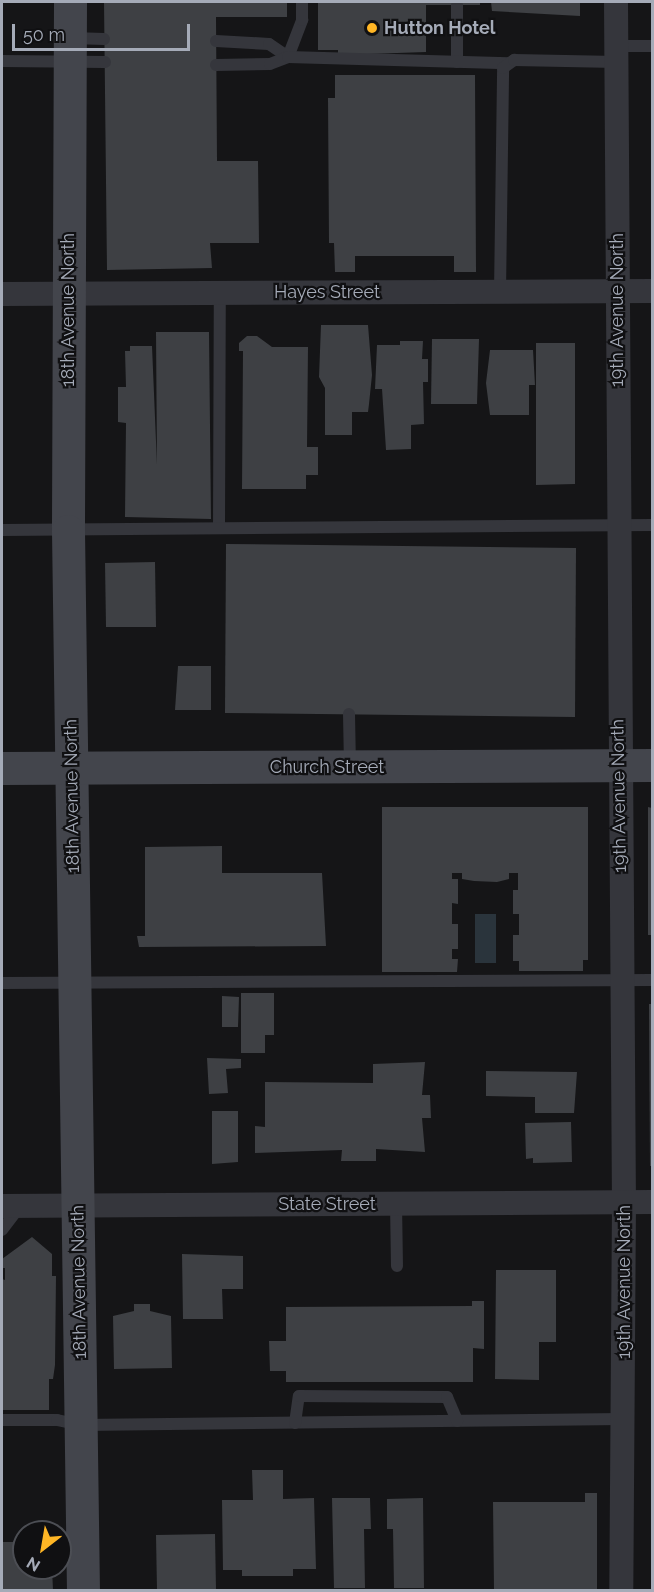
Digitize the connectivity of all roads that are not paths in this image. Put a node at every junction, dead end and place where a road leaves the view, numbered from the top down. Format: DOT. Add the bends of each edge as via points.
graph roads {
  1 [pos="70,2"];
  2 [pos="302,2"];
  3 [pos="616,2"];
  4 [pos="457,5"];
  5 [pos="104,39"];
  6 [pos="216,41"];
  7 [pos="652,46"];
  8 [pos="70,49"];
  9 [pos="617,54"];
  10 [pos="288,57"];
  11 [pos="2,61"];
  12 [pos="105,62"];
  13 [pos="458,62"];
  14 [pos="508,63"];
  15 [pos="216,65"];
  16 [pos="616,291"];
  17 [pos="652,291"];
  18 [pos="501,292"];
  19 [pos="220,293"];
  20 [pos="2,294"];
  21 [pos="68,294"];
  22 [pos="618,525"];
  23 [pos="652,525"];
  24 [pos="219,527"];
  25 [pos="2,530"];
  26 [pos="68,531"];
  27 [pos="348,714"];
  28 [pos="618,765"];
  29 [pos="652,765"];
  30 [pos="350,766"];
  31 [pos="2,768"];
  32 [pos="72,768"];
  33 [pos="652,980"];
  34 [pos="622,981"];
  35 [pos="2,983"];
  36 [pos="75,983"];
  37 [pos="624,1202"];
  38 [pos="652,1202"];
  39 [pos="396,1203"];
  40 [pos="11,1206"];
  41 [pos="78,1206"];
  42 [pos="2,1230"];
  43 [pos="397,1266"];
  44 [pos="623,1419"];
  45 [pos="2,1420"];
  46 [pos="457,1421"];
  47 [pos="295,1423"];
  48 [pos="81,1425"];
  49 [pos="83,1590"];
  50 [pos="621,1590"];
  1 -- 8 [label="main road, 18th Avenue North"];
  2 -- 10 [label="lane" via="302,20"];
  3 -- 9 [label="street, 19th Avenue North"];
  4 -- 13 [label="lane"];
  5 -- 8 [label="lane"];
  6 -- 10 [label="lane" via="269,44"];
  7 -- 9 [label="lane"];
  8 -- 11 [label="lane"];
  8 -- 12 [label="lane"];
  8 -- 21 [label="main road, 18th Avenue North"];
  9 -- 14 [label="lane"];
  9 -- 16 [label="street, 19th Avenue North"];
  10 -- 13 [label="lane"];
  10 -- 15 [label="lane" via="270,64"];
  13 -- 14 [label="lane"];
  14 -- 18 [label="lane" via="503,68"];
  16 -- 17 [label="street, Hayes Street"];
  16 -- 18 [label="street, Hayes Street"];
  16 -- 22 [label="street, 19th Avenue North"];
  18 -- 19 [label="street, Hayes Street"];
  19 -- 21 [label="street, Hayes Street"];
  19 -- 24 [label="lane"];
  20 -- 21 [label="street, Hayes Street"];
  21 -- 26 [label="main road, 18th Avenue North"];
  22 -- 23 [label="lane"];
  22 -- 24 [label="lane"];
  22 -- 28 [label="street, 19th Avenue North"];
  24 -- 26 [label="lane"];
  25 -- 26 [label="lane"];
  26 -- 32 [label="main road, 18th Avenue North"];
  27 -- 30 [label="lane"];
  28 -- 29 [label="main road, Church Street"];
  28 -- 30 [label="main road, Church Street"];
  28 -- 34 [label="street, 19th Avenue North"];
  30 -- 32 [label="main road, Church Street"];
  31 -- 32 [label="main road, Church Street"];
  32 -- 36 [label="main road, 18th Avenue North"];
  33 -- 34 [label="lane"];
  34 -- 36 [label="lane"];
  34 -- 37 [label="street, 19th Avenue North"];
  35 -- 36 [label="lane"];
  36 -- 41 [label="main road, 18th Avenue North"];
  37 -- 38 [label="street, State Street"];
  37 -- 39 [label="street, State Street"];
  37 -- 44 [label="street, 19th Avenue North"];
  39 -- 41 [label="street, State Street"];
  39 -- 43 [label="lane"];
  40 -- 41 [label="street, State Street"];
  40 -- 42 [label="lane"];
  41 -- 48 [label="main road, 18th Avenue North"];
  44 -- 46 [label="lane"];
  44 -- 50 [label="street, 19th Avenue North"];
  45 -- 48 [label="lane" via="57,1419"];
  46 -- 47 [label="lane"];
  46 -- 47 [label="lane" via="447,1396 299,1396"];
  47 -- 48 [label="lane"];
  48 -- 49 [label="main road, 18th Avenue North"];
}
